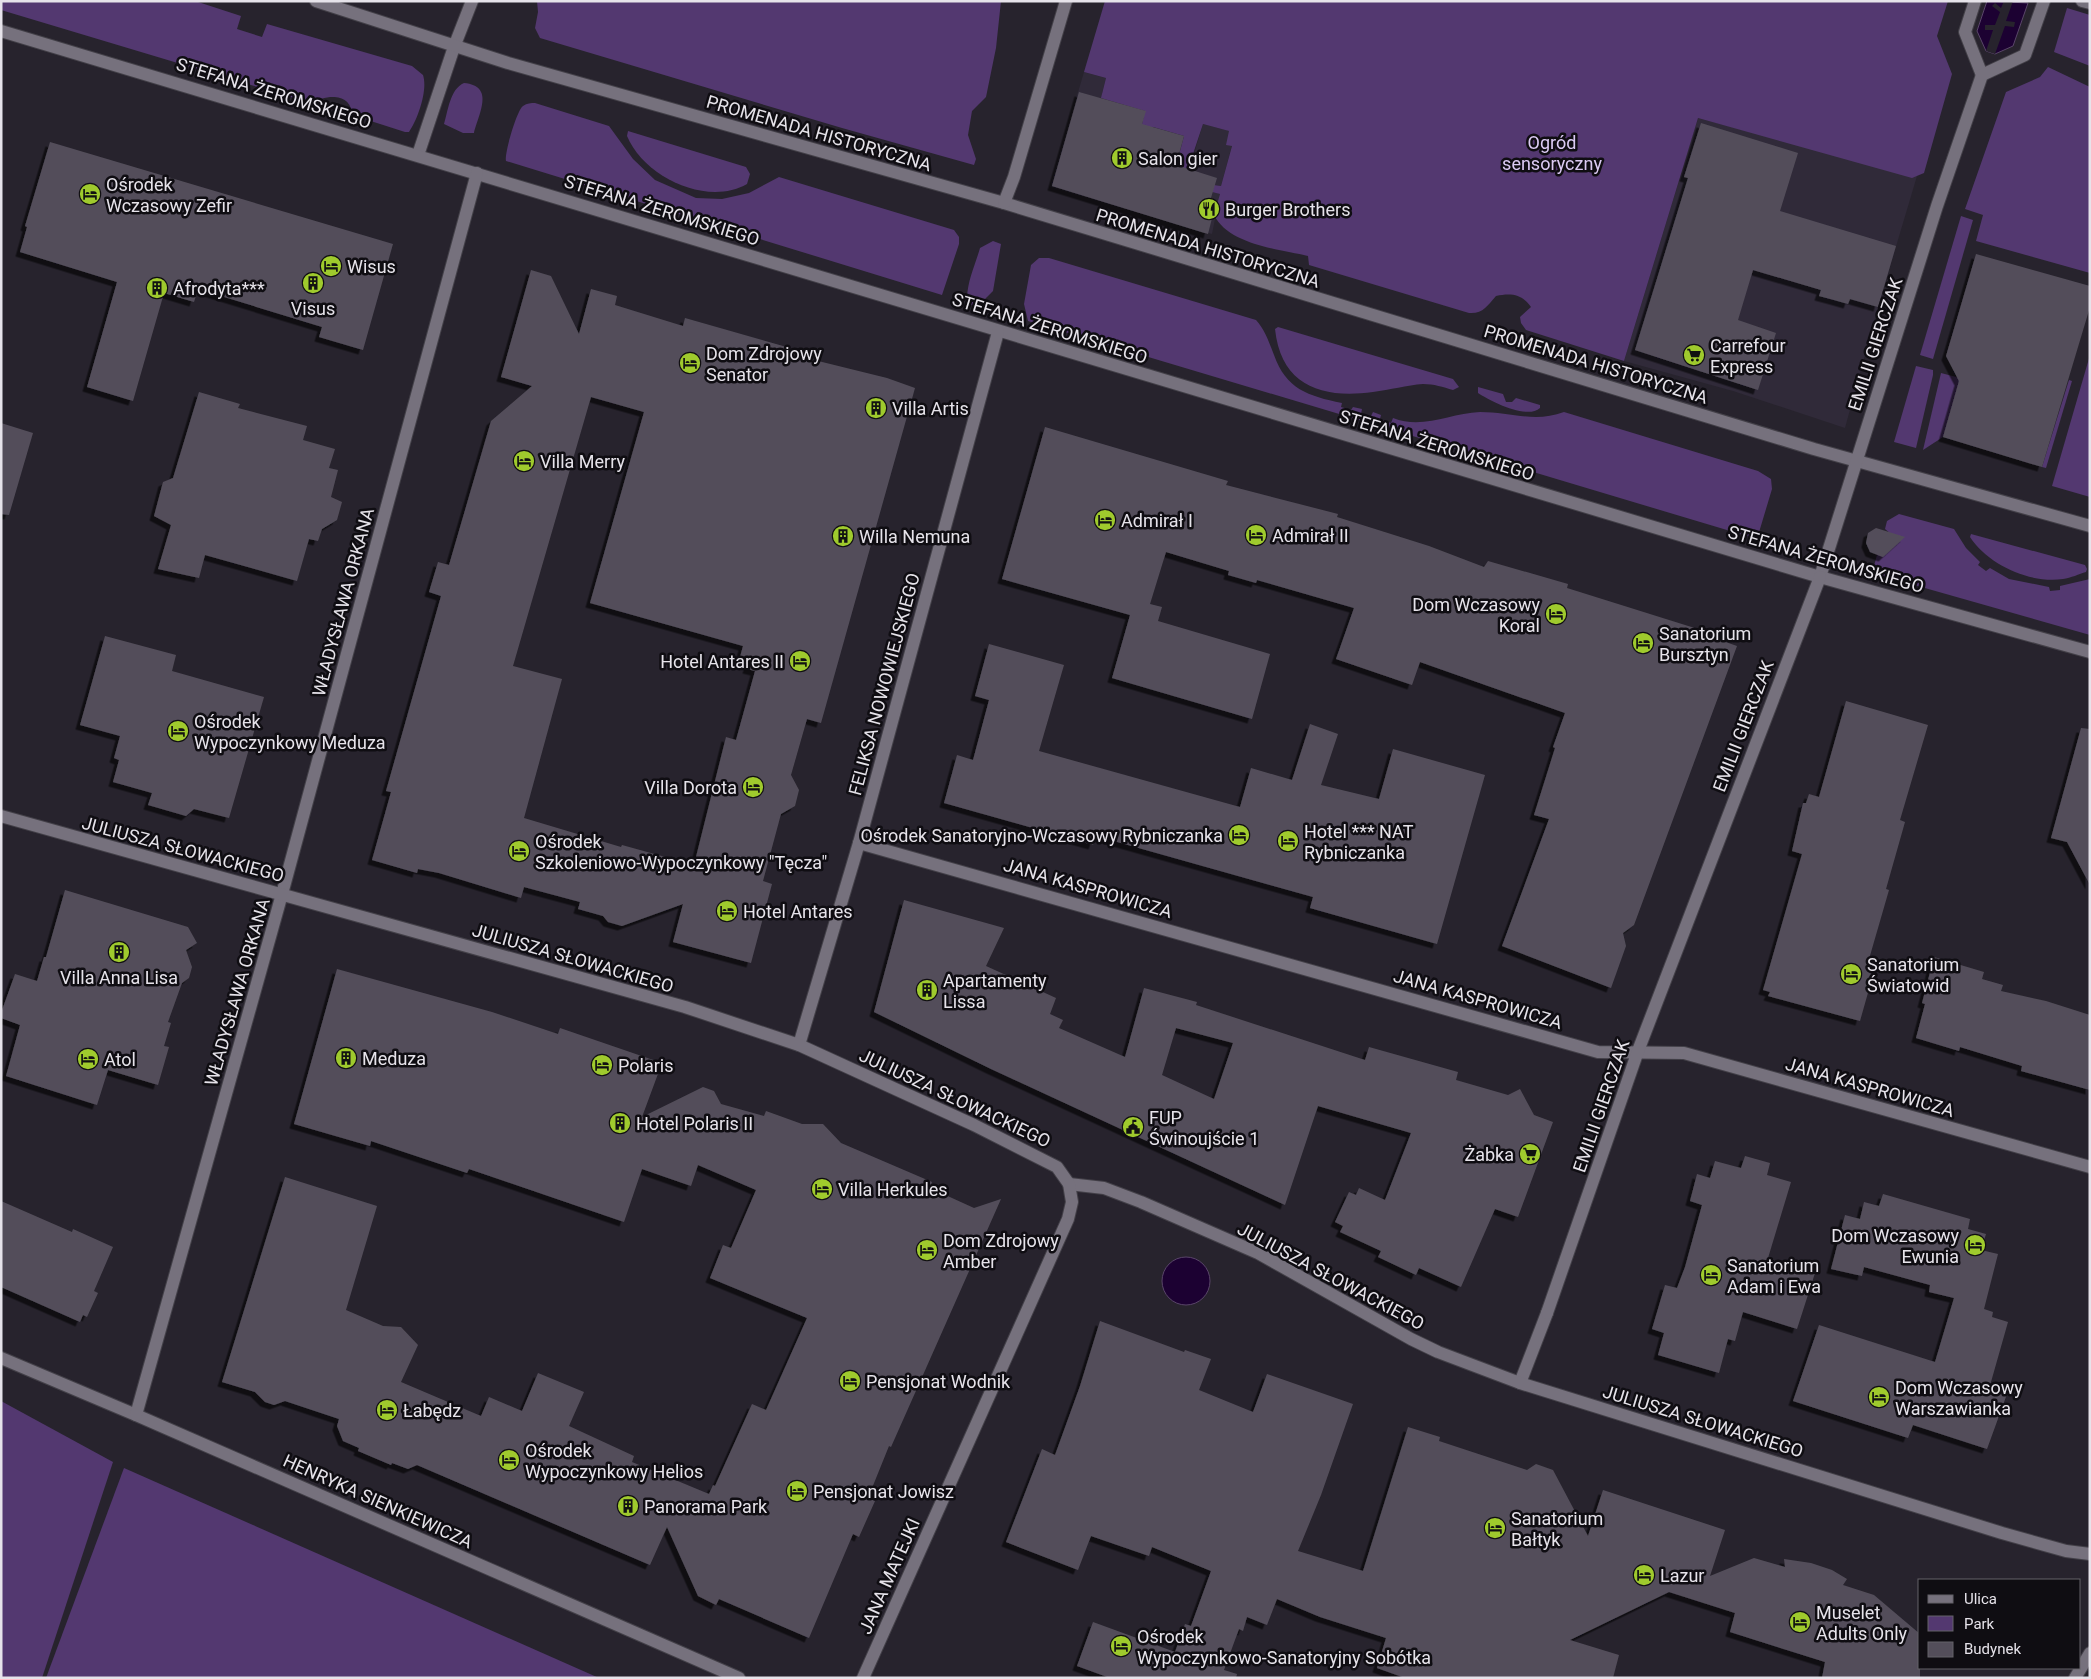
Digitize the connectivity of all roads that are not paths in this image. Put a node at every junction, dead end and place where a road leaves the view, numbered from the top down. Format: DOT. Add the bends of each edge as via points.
graph roads {
  1 [pos="316,1"];
  2 [pos="472,1"];
  3 [pos="1066,1"];
  4 [pos="1975,1"];
  5 [pos="2044,1"];
  6 [pos="2082,1"];
  7 [pos="2090,3"];
  8 [pos="1,30"];
  9 [pos="454,46"];
  10 [pos="1982,75"];
  11 [pos="418,155"];
  12 [pos="477,173"];
  13 [pos="1004,204"];
  14 [pos="998,332"];
  15 [pos="1856,460"];
  16 [pos="2090,526"];
  17 [pos="1820,578"];
  18 [pos="2090,652"];
  19 [pos="1,816"];
  20 [pos="859,843"];
  21 [pos="282,894"];
  22 [pos="799,1045"];
  23 [pos="1638,1051"];
  24 [pos="2090,1167"];
  25 [pos="1069,1184"];
  26 [pos="1,1358"];
  27 [pos="1520,1383"];
  28 [pos="136,1415"];
  29 [pos="2090,1554"];
  30 [pos="2090,1653"];
  31 [pos="2081,1668"];
  32 [pos="739,1678"];
  33 [pos="863,1678"];
  1 -- 9 [label="street, PROMENADA HISTORYCZNA"];
  2 -- 9 [label="street"];
  3 -- 13 [label="street"];
  4 -- 10 [label="street" via="1964,32"];
  5 -- 10 [label="street" via="2025,55"];
  6 -- 7 [label="street"];
  8 -- 11 [label="street, STEFANA ŻEROMSKIEGO"];
  9 -- 11 [label="street"];
  9 -- 13 [label="street, PROMENADA HISTORYCZNA"];
  10 -- 15 [label="street, EMILII GIERCZAK"];
  11 -- 12 [label="street, STEFANA ŻEROMSKIEGO"];
  12 -- 14 [label="street, STEFANA ŻEROMSKIEGO"];
  12 -- 21 [label="street, WŁADYSŁAWA ORKANA"];
  13 -- 15 [label="street, PROMENADA HISTORYCZNA"];
  14 -- 17 [label="street, STEFANA ŻEROMSKIEGO"];
  14 -- 20 [label="street, FELIKSA NOWOWIEJSKIEGO"];
  15 -- 16 [label="street, PROMENADA HISTORYCZNA"];
  15 -- 17 [label="street, EMILII GIERCZAK"];
  17 -- 18 [label="street, STEFANA ŻEROMSKIEGO"];
  17 -- 23 [label="street, EMILII GIERCZAK"];
  19 -- 21 [label="street, JULIUSZA SŁOWACKIEGO"];
  20 -- 22 [label="street, FELIKSA NOWOWIEJSKIEGO"];
  20 -- 23 [label="street, JANA KASPROWICZA" via="1598,1052"];
  21 -- 22 [label="street, JULIUSZA SŁOWACKIEGO" via="685,1007"];
  21 -- 28 [label="street, WŁADYSŁAWA ORKANA"];
  22 -- 25 [label="street, JULIUSZA SŁOWACKIEGO" via="1034,1153 1057,1167"];
  23 -- 24 [label="street, JANA KASPROWICZA" via="1684,1053"];
  23 -- 27 [label="street, EMILII GIERCZAK"];
  25 -- 27 [label="street, JULIUSZA SŁOWACKIEGO" via="1104,1188 1258,1253 1411,1339"];
  25 -- 33 [label="street, JANA MATEJKI" via="1072,1202 1068,1219"];
  26 -- 28 [label="street, HENRYKA SIENKIEWICZA"];
  27 -- 29 [label="street, JULIUSZA SŁOWACKIEGO" via="2002,1533 2066,1551"];
  28 -- 32 [label="street, HENRYKA SIENKIEWICZA"];
  30 -- 31 [label="street"];
}
